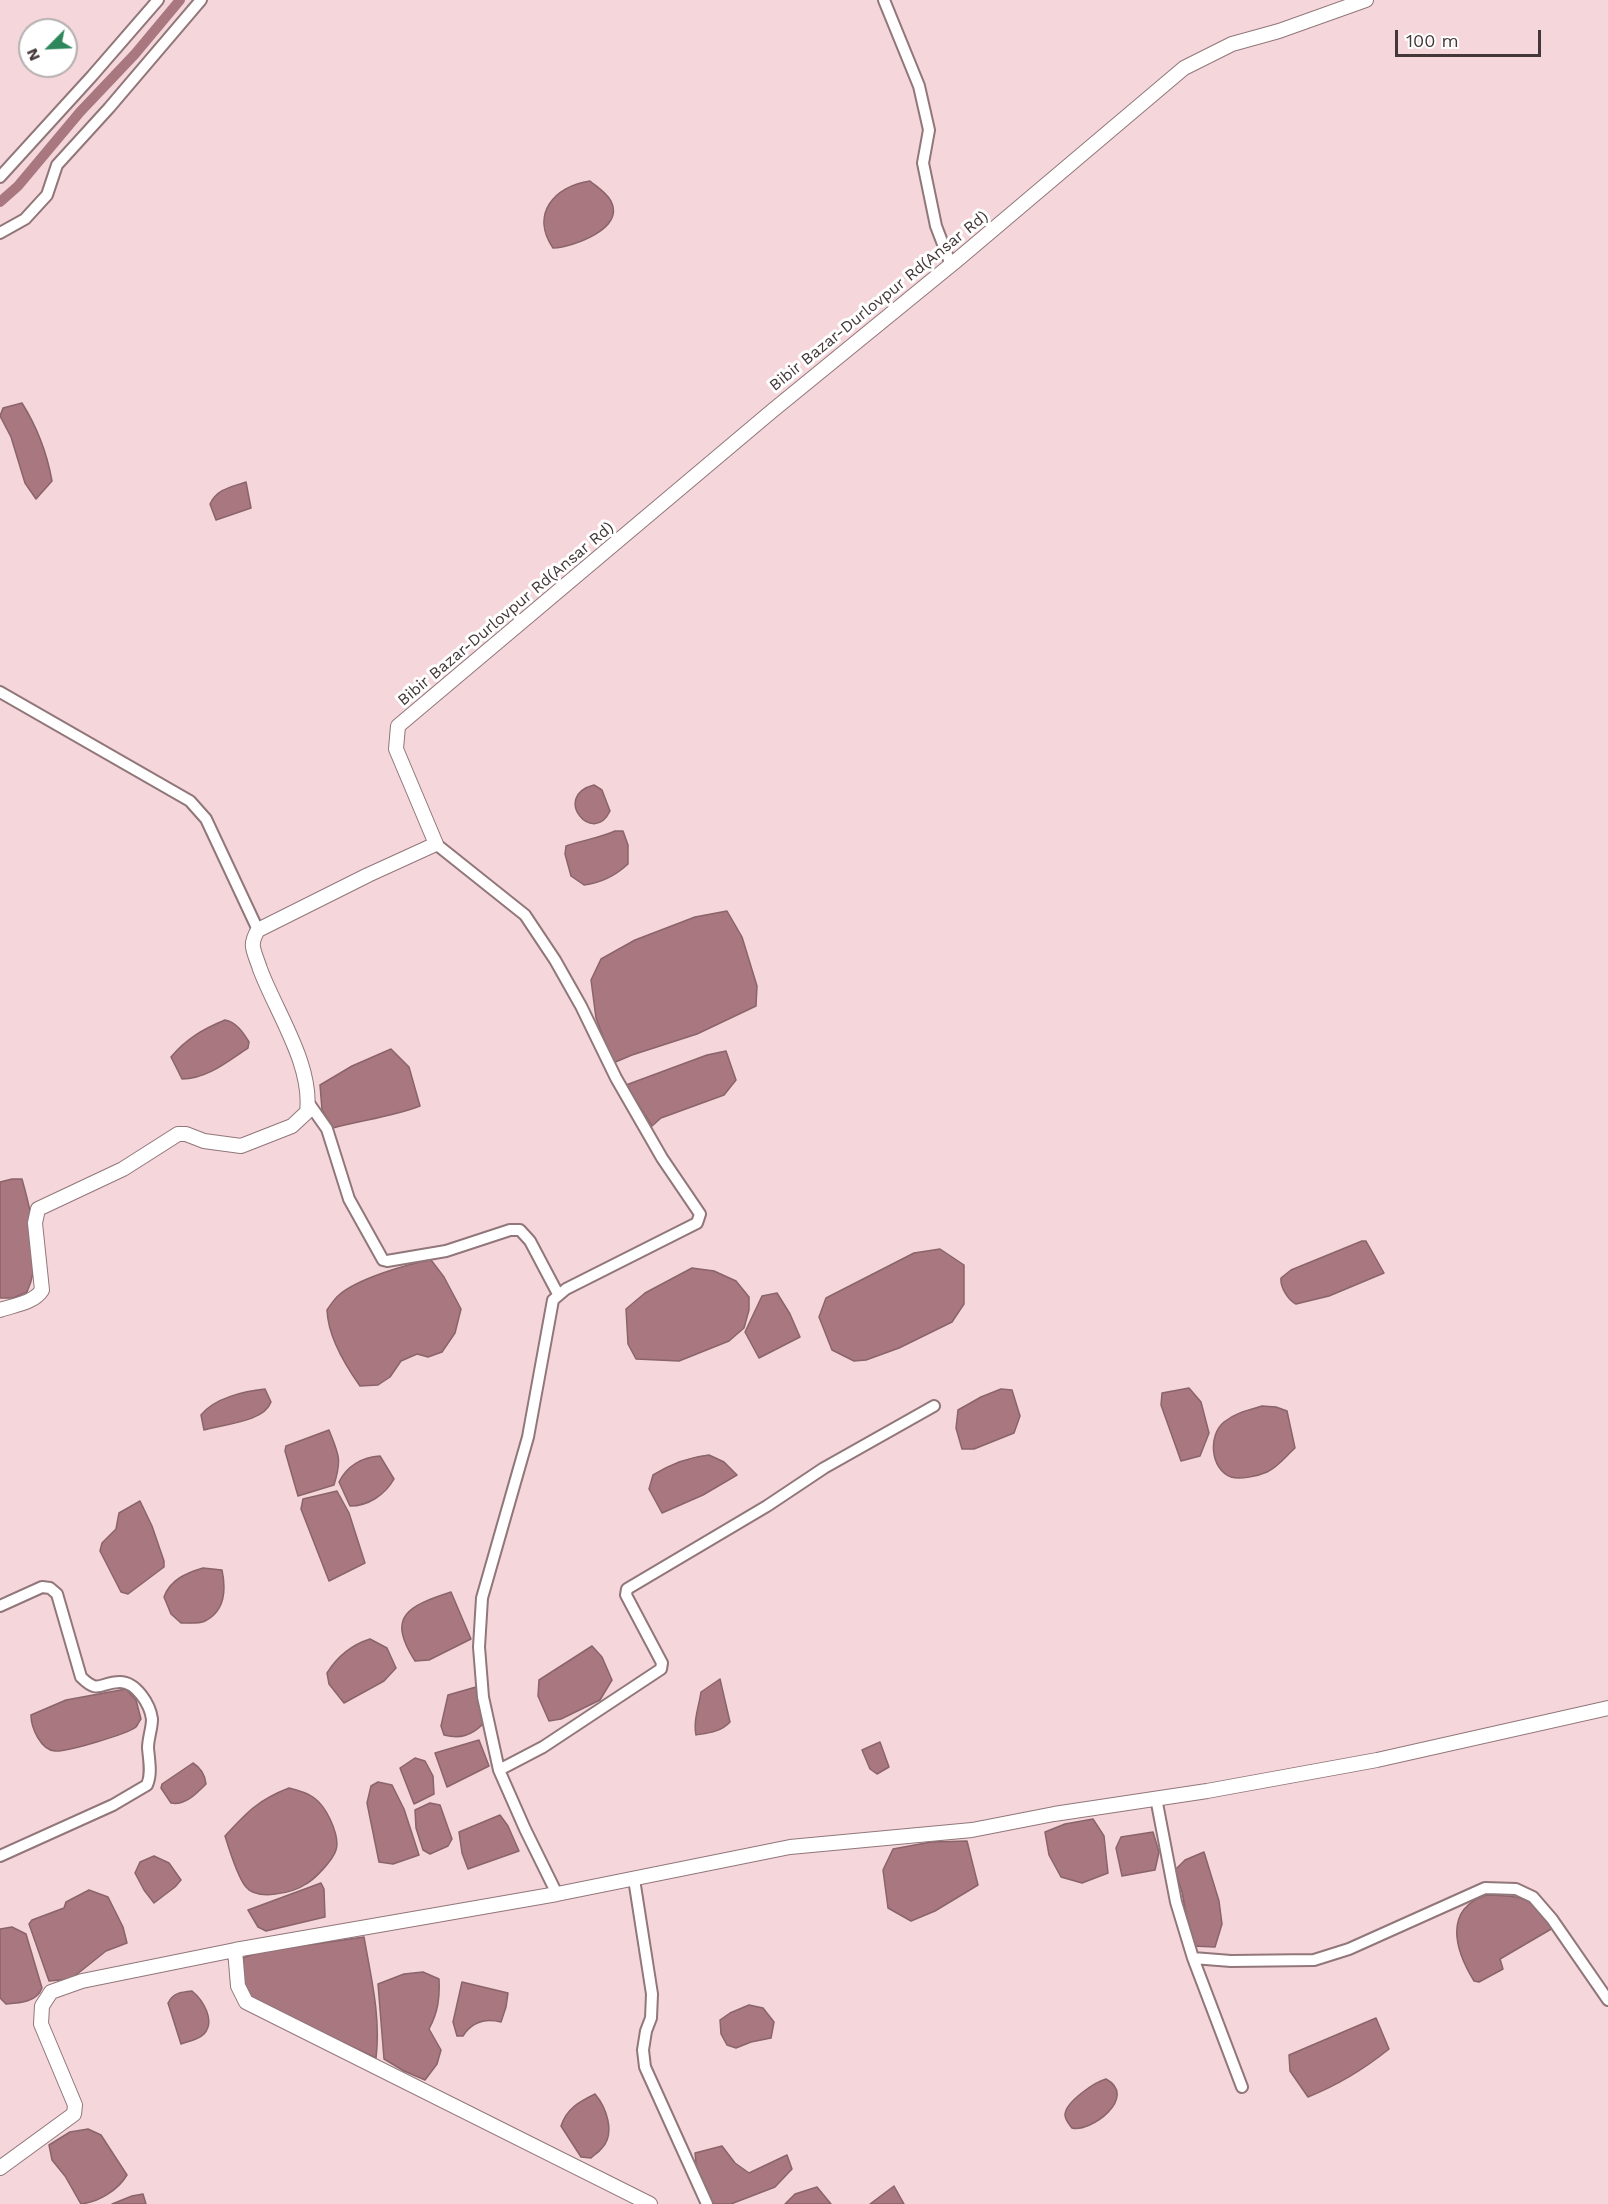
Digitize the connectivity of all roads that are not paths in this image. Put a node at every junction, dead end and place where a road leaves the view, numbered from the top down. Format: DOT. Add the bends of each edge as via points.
graph roads {
  1 [pos="158,0"];
  2 [pos="201,0"];
  3 [pos="885,0"];
  4 [pos="1366,0"];
  5 [pos="0,177"];
  6 [pos="0,233"];
  7 [pos="951,265"];
  8 [pos="1,694"];
  9 [pos="436,844"];
  10 [pos="258,930"];
  11 [pos="308,1102"];
  12 [pos="558,1294"];
  13 [pos="0,1310"];
  14 [pos="934,1406"];
  15 [pos="0,1606"];
  16 [pos="1608,1708"];
  17 [pos="500,1770"];
  18 [pos="1156,1798"];
  19 [pos="0,1856"];
  20 [pos="634,1879"];
  21 [pos="557,1894"];
  22 [pos="235,1950"];
  23 [pos="1193,1958"];
  24 [pos="1608,2000"];
  25 [pos="1242,2087"];
  26 [pos="0,2168"];
  27 [pos="650,2204"];
  28 [pos="707,2204"];
  1 -- 5 [label="street"];
  2 -- 6 [label="street" via="57,165 47,195 25,219"];
  3 -- 7 [label="street" via="919,86 929,130 923,163 936,226"];
  4 -- 7 [label="street, Bibir Bazar-Durlovpur Rd(Ansar Rd)" via="1232,44 1184,68"];
  7 -- 9 [label="street, Bibir Bazar-Durlovpur Rd(Ansar Rd)" via="398,726 396,749"];
  8 -- 10 [label="street" via="190,801 206,819"];
  9 -- 10 [label="street"];
  9 -- 12 [label="street" via="525,915 581,1006 621,1088 700,1214 697,1222"];
  10 -- 11 [label="street" via="253,947 300,1062"];
  11 -- 12 [label="street" via="327,1129 350,1199 383,1260 446,1251 520,1230"];
  11 -- 13 [label="street" via="307,1112 292,1126 241,1146 178,1134 123,1169 38,1209 35,1223 42,1290 31,1300"];
  12 -- 17 [label="street" via="551,1308 528,1437 482,1598 479,1647 483,1697"];
  14 -- 17 [label="street" via="824,1468 627,1589 626,1595 662,1663 661,1669 543,1747"];
  15 -- 19 [label="street" via="42,1587 50,1588 57,1594 81,1677 97,1688 120,1682 131,1686 141,1694 152,1719 147,1785 113,1805"];
  16 -- 18 [label="street" via="1377,1760"];
  17 -- 21 [label="street"];
  18 -- 20 [label="street" via="972,1830 790,1847"];
  18 -- 23 [label="street" via="1176,1902"];
  20 -- 21 [label="street"];
  20 -- 28 [label="street" via="652,1994 645,2067"];
  21 -- 22 [label="street"];
  22 -- 26 [label="street" via="82,1981 51,1992 42,2006 41,2024 74,2114"];
  22 -- 27 [label="street" via="238,1986 246,2002"];
  23 -- 24 [label="street" via="1314,1960 1349,1949 1485,1888 1516,1889 1533,1896"];
  23 -- 25 [label="street"];
}
